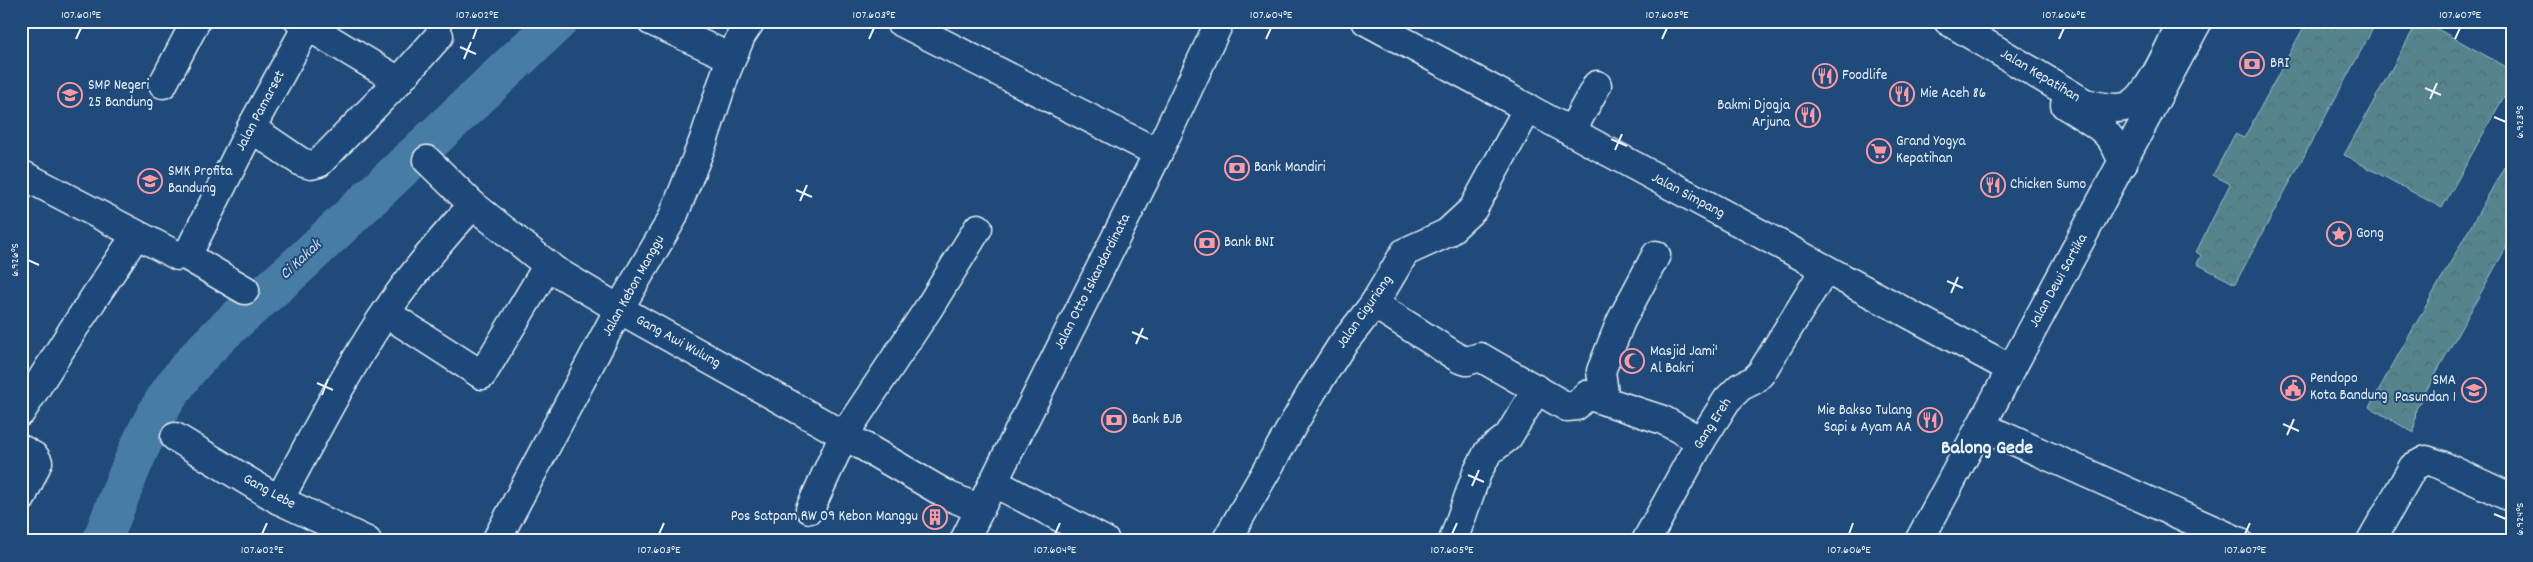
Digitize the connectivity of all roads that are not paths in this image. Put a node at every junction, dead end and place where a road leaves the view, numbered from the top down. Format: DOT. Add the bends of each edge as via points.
graph roads {
  1 [pos="196,21"];
  2 [pos="651,21"];
  3 [pos="751,21"];
  4 [pos="899,21"];
  5 [pos="1220,21"];
  6 [pos="1366,21"];
  7 [pos="1927,21"];
  8 [pos="1948,21"];
  9 [pos="2182,21"];
  10 [pos="2198,21"];
  11 [pos="306,23"];
  12 [pos="439,36"];
  13 [pos="732,58"];
  14 [pos="399,81"];
  15 [pos="163,84"];
  16 [pos="1597,85"];
  17 [pos="1528,108"];
  18 [pos="251,128"];
  19 [pos="1571,132"];
  20 [pos="1158,153"];
  21 [pos="427,160"];
  22 [pos="2123,164"];
  23 [pos="21,174"];
  24 [pos="473,205"];
  25 [pos="978,228"];
  26 [pos="136,235"];
  27 [pos="185,255"];
  28 [pos="1656,255"];
  29 [pos="548,265"];
  30 [pos="1825,269"];
  31 [pos="245,290"];
  32 [pos="1374,304"];
  33 [pos="619,309"];
  34 [pos="386,312"];
  35 [pos="2011,369"];
  36 [pos="1537,389"];
  37 [pos="1604,401"];
  38 [pos="21,412"];
  39 [pos="1981,426"];
  40 [pos="844,435"];
  41 [pos="175,437"];
  42 [pos="1701,440"];
  43 [pos="21,449"];
  44 [pos="993,482"];
  45 [pos="2512,498"];
  46 [pos="21,499"];
  47 [pos="279,500"];
  48 [pos="810,509"];
  49 [pos="980,509"];
  50 [pos="366,541"];
  51 [pos="496,541"];
  52 [pos="964,541"];
  53 [pos="1105,541"];
  54 [pos="1226,541"];
  55 [pos="1453,541"];
  56 [pos="1646,541"];
  57 [pos="1919,541"];
  58 [pos="2238,541"];
  59 [pos="2371,541"];
  1 -- 15 [label="street"];
  2 -- 13 [label="street"];
  3 -- 13 [label="street, Jalan Kebon Manggu"];
  4 -- 20 [label="street"];
  5 -- 20 [label="street, Jalan Otto Iskandardinata"];
  6 -- 17 [label="street, Jalan Simpang"];
  7 -- 22 [label="street, Jalan Kepatihan" via="2093,122 2109,134"];
  8 -- 9 [label="street, Jalan Kepatihan" via="2085,103 2110,108 2127,106 2141,96"];
  10 -- 22 [label="street, Jalan Dewi Sartika"];
  11 -- 14 [label="street"];
  11 -- 18 [label="street, Jalan Pamarset"];
  12 -- 14 [label="street"];
  13 -- 33 [label="street, Jalan Kebon Manggu" via="672,219"];
  14 -- 18 [label="street" via="319,163 312,166"];
  16 -- 19 [label="street"];
  17 -- 19 [label="street, Jalan Simpang"];
  17 -- 32 [label="street, Jalan Ciguriang" via="1473,209 1447,233 1405,252"];
  18 -- 27 [label="street, Jalan Pamarset"];
  19 -- 30 [label="street, Jalan Simpang"];
  20 -- 44 [label="street, Jalan Otto Iskandardinata"];
  21 -- 24 [label="street, Gang Awi Wulung"];
  22 -- 35 [label="street, Jalan Dewi Sartika"];
  23 -- 26 [label="street"];
  24 -- 29 [label="street, Gang Awi Wulung"];
  24 -- 34 [label="street"];
  25 -- 40 [label="street"];
  26 -- 27 [label="street" via="178,256"];
  26 -- 38 [label="street"];
  27 -- 31 [label="street"];
  28 -- 37 [label="street" via="1621,321 1601,371"];
  29 -- 33 [label="street, Gang Awi Wulung"];
  29 -- 34 [label="street" via="482,376"];
  30 -- 35 [label="street, Jalan Simpang"];
  30 -- 42 [label="street, Gang Ereh" via="1762,373 1727,400"];
  32 -- 36 [label="street" via="1460,359 1467,361 1480,357"];
  32 -- 54 [label="street, Jalan Ciguriang" via="1313,390"];
  33 -- 40 [label="street, Gang Awi Wulung"];
  33 -- 51 [label="street, Jalan Kebon Manggu"];
  34 -- 47 [label="street"];
  35 -- 39 [label="street, Jalan Dewi Sartika"];
  36 -- 37 [label="street" via="1567,407 1576,406 1587,395"];
  36 -- 55 [label="street" via="1508,437 1488,452 1477,473"];
  37 -- 42 [label="street" via="1664,420"];
  39 -- 57 [label="street, Jalan Dewi Sartika"];
  39 -- 58 [label="street"];
  40 -- 48 [label="street"];
  40 -- 49 [label="street, Gang Awi Wulung" via="948,496"];
  41 -- 47 [label="street, Gang Lebe"];
  42 -- 56 [label="street, Gang Ereh"];
  43 -- 46 [label="street" via="38,462"];
  44 -- 49 [label="street, Jalan Otto Iskandardinata"];
  44 -- 53 [label="street"];
  45 -- 59 [label="street" via="2426,460 2409,473"];
  47 -- 50 [label="street, Gang Lebe"];
  49 -- 52 [label="street, Jalan Otto Iskandardinata"];
}
